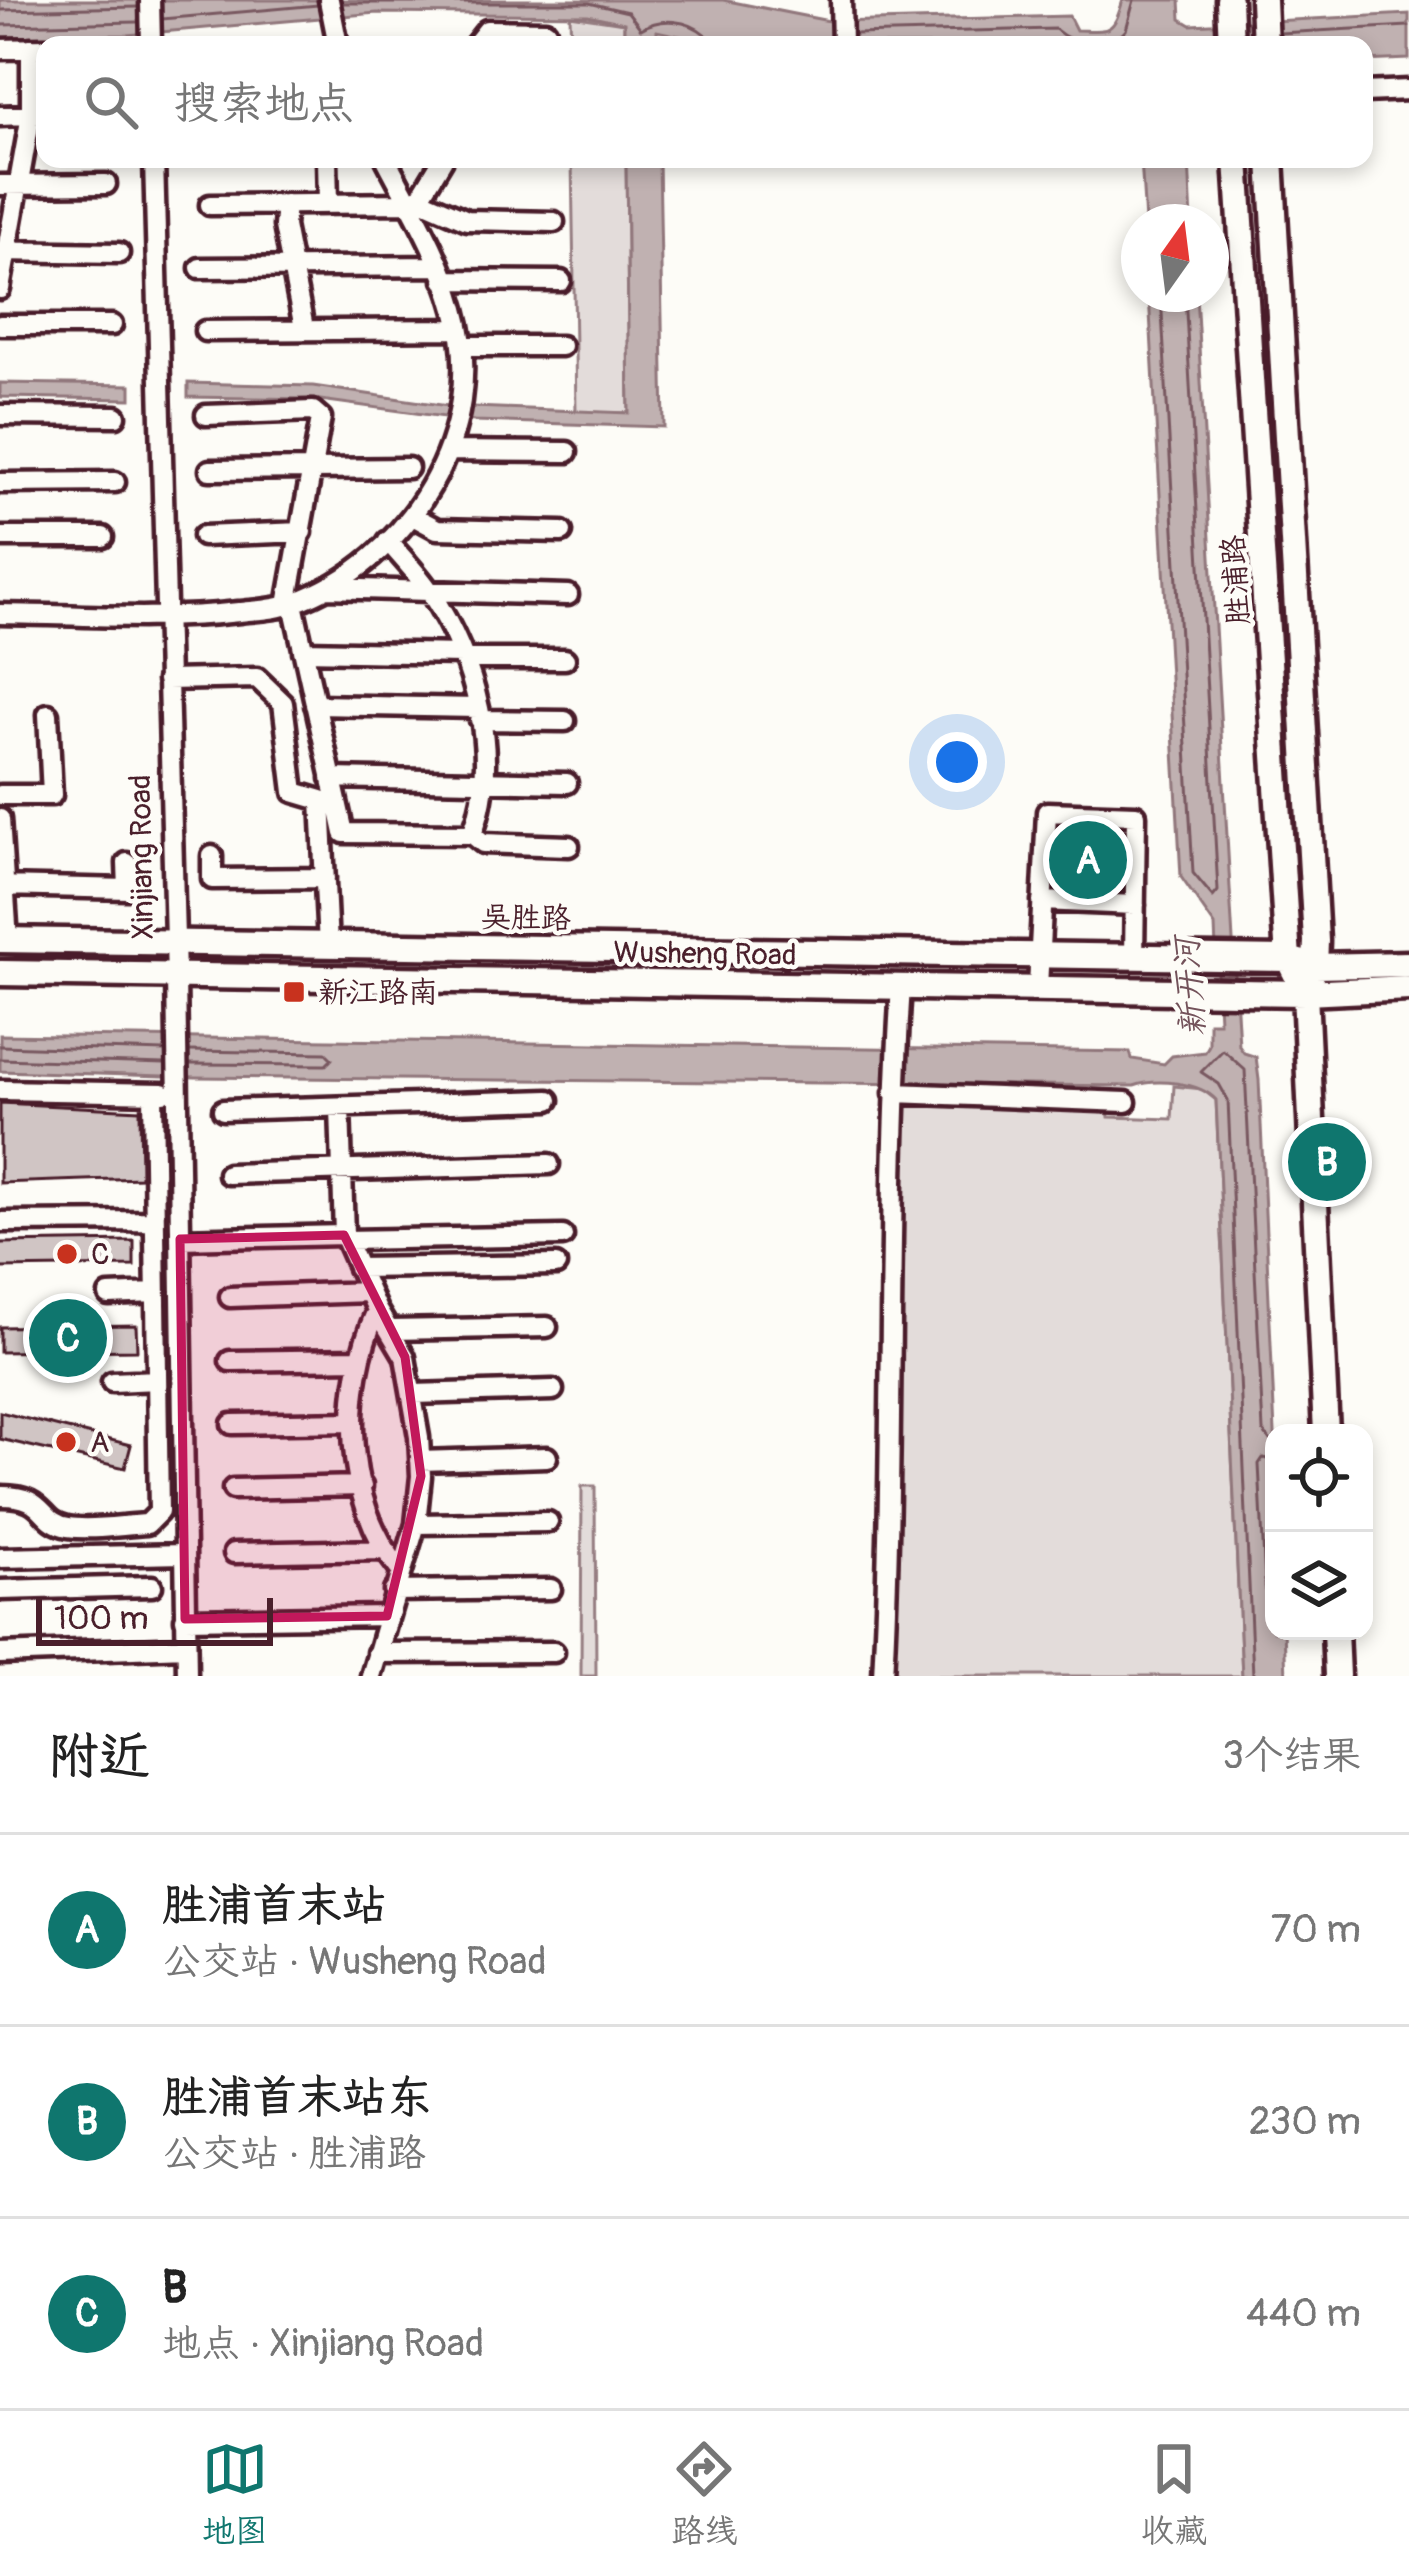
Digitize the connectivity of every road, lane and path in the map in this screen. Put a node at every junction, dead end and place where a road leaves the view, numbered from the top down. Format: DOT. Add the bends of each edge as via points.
graph roads {
  1 [pos="150,0"];
  2 [pos="329,0"];
  3 [pos="546,31"];
  4 [pos="151,36"];
  5 [pos="336,36"];
  6 [pos="483,36"];
  7 [pos="36,48"];
  8 [pos="0,49"];
  9 [pos="1409,90"];
  10 [pos="1373,92"];
  11 [pos="36,115"];
  12 [pos="0,116"];
  13 [pos="36,120"];
  14 [pos="154,168"];
  15 [pos="327,168"];
  16 [pos="392,168"];
  17 [pos="437,168"];
  18 [pos="1238,168"];
  19 [pos="1271,168"];
  20 [pos="106,184"];
  21 [pos="9,185"];
  22 [pos="414,201"];
  23 [pos="328,203"];
  24 [pos="286,204"];
  25 [pos="210,206"];
  26 [pos="554,222"];
  27 [pos="2,251"];
  28 [pos="119,253"];
  29 [pos="292,267"];
  30 [pos="200,268"];
  31 [pos="442,273"];
  32 [pos="561,281"];
  33 [pos="0,290"];
  34 [pos="0,325"];
  35 [pos="112,325"];
  36 [pos="304,328"];
  37 [pos="205,331"];
  38 [pos="461,337"];
  39 [pos="561,346"];
  40 [pos="0,415"];
  41 [pos="206,415"];
  42 [pos="116,416"];
  43 [pos="449,451"];
  44 [pos="567,452"];
  45 [pos="311,467"];
  46 [pos="408,468"];
  47 [pos="210,470"];
  48 [pos="115,482"];
  49 [pos="0,483"];
  50 [pos="413,516"];
  51 [pos="302,532"];
  52 [pos="562,532"];
  53 [pos="203,536"];
  54 [pos="0,537"];
  55 [pos="103,537"];
  56 [pos="388,541"];
  57 [pos="326,587"];
  58 [pos="430,592"];
  59 [pos="568,595"];
  60 [pos="290,604"];
  61 [pos="0,614"];
  62 [pos="166,616"];
  63 [pos="303,650"];
  64 [pos="462,656"];
  65 [pos="565,658"];
  66 [pos="167,680"];
  67 [pos="315,705"];
  68 [pos="48,714"];
  69 [pos="479,714"];
  70 [pos="565,721"];
  71 [pos="331,778"];
  72 [pos="484,783"];
  73 [pos="567,783"];
  74 [pos="0,796"];
  75 [pos="0,819"];
  76 [pos="472,834"];
  77 [pos="569,845"];
  78 [pos="212,856"];
  79 [pos="127,863"];
  80 [pos="325,878"];
  81 [pos="1,888"];
  82 [pos="1042,901"];
  83 [pos="1135,905"];
  84 [pos="2,938"];
  85 [pos="118,943"];
  86 [pos="174,944"];
  87 [pos="225,945"];
  88 [pos="328,946"];
  89 [pos="1040,953"];
  90 [pos="1134,957"];
  91 [pos="1288,959"];
  92 [pos="1409,964"];
  93 [pos="1315,966"];
  94 [pos="0,973"];
  95 [pos="118,976"];
  96 [pos="176,977"];
  97 [pos="226,977"];
  98 [pos="901,986"];
  99 [pos="1038,987"];
  100 [pos="1409,988"];
  101 [pos="1305,993"];
  102 [pos="177,1087"];
  103 [pos="894,1089"];
  104 [pos="0,1090"];
  105 [pos="153,1093"];
  106 [pos="549,1100"];
  107 [pos="1126,1102"];
  108 [pos="340,1107"];
  109 [pos="223,1110"];
  110 [pos="549,1164"];
  111 [pos="342,1171"];
  112 [pos="228,1174"];
  113 [pos="154,1221"];
  114 [pos="0,1222"];
  115 [pos="562,1235"];
  116 [pos="180,1238"];
  117 [pos="345,1238"];
  118 [pos="556,1265"];
  119 [pos="358,1268"];
  120 [pos="155,1293"];
  121 [pos="109,1294"];
  122 [pos="230,1297"];
  123 [pos="373,1301"];
  124 [pos="547,1327"];
  125 [pos="392,1330"];
  126 [pos="358,1359"];
  127 [pos="230,1361"];
  128 [pos="157,1380"];
  129 [pos="112,1382"];
  130 [pos="553,1390"];
  131 [pos="414,1394"];
  132 [pos="353,1422"];
  133 [pos="232,1424"];
  134 [pos="1326,1424"];
  135 [pos="547,1457"];
  136 [pos="420,1461"];
  137 [pos="362,1486"];
  138 [pos="233,1489"];
  139 [pos="0,1496"];
  140 [pos="548,1522"];
  141 [pos="416,1524"];
  142 [pos="384,1550"];
  143 [pos="233,1553"];
  144 [pos="184,1554"];
  145 [pos="0,1558"];
  146 [pos="400,1570"];
  147 [pos="152,1586"];
  148 [pos="551,1589"];
  149 [pos="0,1590"];
  150 [pos="394,1591"];
  151 [pos="387,1616"];
  152 [pos="185,1619"];
  153 [pos="1335,1640"];
  154 [pos="186,1648"];
  155 [pos="554,1652"];
  156 [pos="377,1653"];
  157 [pos="0,1654"];
  158 [pos="187,1676"];
  159 [pos="371,1676"];
  160 [pos="883,1676"];
  161 [pos="1337,1676"];
  1 -- 4 [label="street"];
  2 -- 5 [label="street"];
  3 -- 6 [label="street"];
  7 -- 8 [label="street"];
  9 -- 10 [label="street"];
  11 -- 12 [label="street"];
  13 -- 21 [label="street"];
  14 -- 62 [label="street, Xinjiang Road"];
  15 -- 23 [label="street"];
  16 -- 22 [label="street"];
  17 -- 22 [label="street"];
  18 -- 91 [label="main road, 胜浦路"];
  19 -- 93 [label="main road, 胜浦路"];
  20 -- 21 [label="street"];
  21 -- 27 [label="street"];
  22 -- 23 [label="street"];
  22 -- 26 [label="street" via="466,220"];
  22 -- 31 [label="street"];
  23 -- 24 [label="street"];
  24 -- 25 [label="street"];
  24 -- 29 [label="street"];
  27 -- 28 [label="street"];
  27 -- 33 [label="street"];
  29 -- 30 [label="street"];
  29 -- 31 [label="street"];
  29 -- 36 [label="street"];
  31 -- 32 [label="street"];
  31 -- 38 [label="street"];
  34 -- 35 [label="street"];
  36 -- 37 [label="street"];
  36 -- 38 [label="street"];
  38 -- 39 [label="street"];
  38 -- 43 [label="street"];
  40 -- 42 [label="street"];
  41 -- 45 [label="street" via="313,411 321,418"];
  43 -- 44 [label="street"];
  43 -- 50 [label="street"];
  45 -- 46 [label="street"];
  45 -- 47 [label="street"];
  45 -- 51 [label="street"];
  48 -- 49 [label="street"];
  50 -- 52 [label="street" via="437,529"];
  50 -- 56 [label="street"];
  51 -- 53 [label="street"];
  51 -- 60 [label="street"];
  54 -- 55 [label="street"];
  56 -- 57 [label="street"];
  56 -- 58 [label="street"];
  57 -- 58 [label="street"];
  57 -- 60 [label="street"];
  58 -- 59 [label="street"];
  58 -- 64 [label="street"];
  60 -- 62 [label="street"];
  60 -- 63 [label="street"];
  61 -- 62 [label="street"];
  62 -- 66 [label="street, Xinjiang Road"];
  63 -- 64 [label="street"];
  63 -- 67 [label="street"];
  64 -- 65 [label="street"];
  64 -- 69 [label="street"];
  66 -- 80 [label="street" via="257,679 283,703 294,792 320,800"];
  66 -- 86 [label="street, Xinjiang Road"];
  67 -- 69 [label="street"];
  67 -- 71 [label="street"];
  68 -- 74 [label="street" via="52,795"];
  69 -- 70 [label="street"];
  69 -- 72 [label="street"];
  71 -- 72 [label="street"];
  71 -- 76 [label="street" via="344,833"];
  72 -- 73 [label="street"];
  72 -- 76 [label="street"];
  75 -- 81 [label="street"];
  76 -- 77 [label="street" via="483,843"];
  78 -- 80 [label="street" via="212,879"];
  79 -- 81 [label="street" via="128,889"];
  80 -- 88 [label="street"];
  81 -- 84 [label="street"];
  82 -- 83 [label="street"];
  82 -- 83 [label="street" via="1047,812 1136,815"];
  82 -- 89 [label="street"];
  83 -- 90 [label="street"];
  84 -- 85 [label="main road"];
  85 -- 86 [label="main road"];
  85 -- 95 [label="main road"];
  86 -- 87 [label="main road"];
  86 -- 96 [label="street, Xinjiang Road"];
  87 -- 88 [label="main road"];
  87 -- 97 [label="main road"];
  88 -- 89 [label="main road, 吴胜路"];
  89 -- 90 [label="main road"];
  89 -- 99 [label="street"];
  90 -- 91 [label="main road"];
  91 -- 93 [label="main road"];
  91 -- 101 [label="main road, 胜浦路"];
  92 -- 93 [label="main road"];
  93 -- 101 [label="main road, 胜浦路"];
  94 -- 95 [label="main road, Wusheng Road"];
  95 -- 96 [label="main road, Wusheng Road"];
  96 -- 97 [label="main road, Wusheng Road"];
  96 -- 102 [label="street, Xinjiang Road"];
  97 -- 98 [label="main road, Wusheng Road"];
  98 -- 99 [label="main road, Wusheng Road"];
  98 -- 103 [label="street"];
  99 -- 101 [label="main road, Wusheng Road"];
  100 -- 101 [label="main road, Wusheng Road"];
  101 -- 134 [label="main road, 胜浦路"];
  102 -- 105 [label="street"];
  102 -- 116 [label="street, Xinjiang Road"];
  103 -- 107 [label="street"];
  103 -- 160 [label="street"];
  104 -- 105 [label="street"];
  105 -- 113 [label="street"];
  106 -- 108 [label="street"];
  108 -- 109 [label="street"];
  108 -- 111 [label="street"];
  110 -- 111 [label="street"];
  111 -- 112 [label="street"];
  111 -- 117 [label="street"];
  113 -- 114 [label="street"];
  113 -- 120 [label="street"];
  115 -- 117 [label="street"];
  116 -- 117 [label="street"];
  116 -- 144 [label="street, Xinjiang Road"];
  117 -- 119 [label="street"];
  118 -- 119 [label="street"];
  119 -- 123 [label="street"];
  120 -- 121 [label="street"];
  120 -- 128 [label="street"];
  122 -- 123 [label="street"];
  123 -- 125 [label="street"];
  123 -- 126 [label="street"];
  124 -- 125 [label="street"];
  125 -- 131 [label="street"];
  126 -- 127 [label="street"];
  126 -- 132 [label="street"];
  128 -- 129 [label="street"];
  128 -- 139 [label="street" via="154,1520 69,1527 32,1499"];
  130 -- 131 [label="street"];
  131 -- 136 [label="street"];
  132 -- 133 [label="street"];
  132 -- 137 [label="street"];
  135 -- 136 [label="street"];
  136 -- 141 [label="street"];
  137 -- 138 [label="street"];
  137 -- 142 [label="street"];
  140 -- 141 [label="street"];
  141 -- 146 [label="street"];
  142 -- 143 [label="street"];
  142 -- 146 [label="street"];
  144 -- 145 [label="street"];
  144 -- 152 [label="street, Xinjiang Road"];
  146 -- 150 [label="street"];
  147 -- 149 [label="street"];
  148 -- 150 [label="street"];
  150 -- 151 [label="street"];
  151 -- 152 [label="street"];
  151 -- 156 [label="street"];
  152 -- 154 [label="street, Xinjiang Road"];
  153 -- 161 [label="main road"];
  154 -- 157 [label="street"];
  154 -- 158 [label="street, Xinjiang Road"];
  155 -- 156 [label="street"];
  156 -- 159 [label="street"];
}
